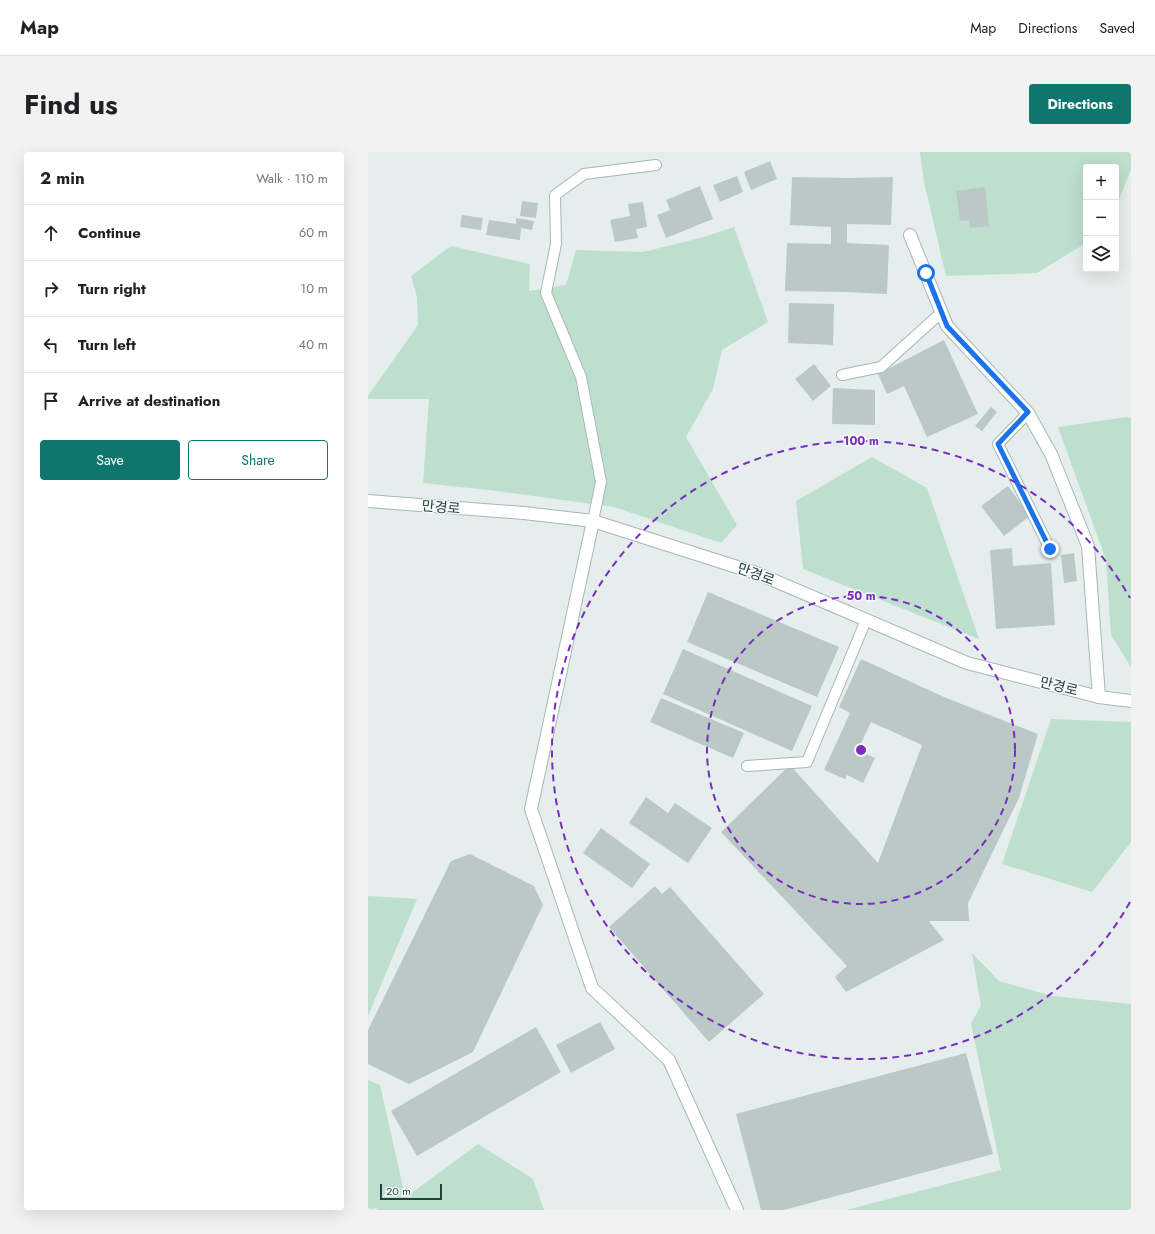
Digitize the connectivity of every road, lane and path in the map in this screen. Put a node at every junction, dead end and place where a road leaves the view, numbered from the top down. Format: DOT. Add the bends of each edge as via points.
graph roads {
  1 [pos="656,164"];
  2 [pos="910,235"];
  3 [pos="942,312"];
  4 [pos="842,375"];
  5 [pos="1028,412"];
  6 [pos="368,501"];
  7 [pos="593,521"];
  8 [pos="1050,549"];
  9 [pos="866,620"];
  10 [pos="1099,696"];
  11 [pos="1131,701"];
  12 [pos="747,766"];
  13 [pos="737,1210"];
  1 -- 7 [label="lane" via="584,174 555,195 556,244 546,293 581,377 601,482"];
  2 -- 3 [label="street"];
  3 -- 4 [label="lane" via="880,367"];
  3 -- 5 [label="street" via="947,326"];
  5 -- 8 [label="lane" via="998,444"];
  5 -- 10 [label="street" via="1051,454 1088,546"];
  6 -- 7 [label="street, 만경로"];
  7 -- 9 [label="street, 만경로" via="759,574"];
  7 -- 13 [label="street" via="531,809 592,988 669,1060"];
  9 -- 10 [label="street, 만경로" via="967,663"];
  9 -- 12 [label="lane" via="807,762"];
  10 -- 11 [label="street, 만경로"];
}
